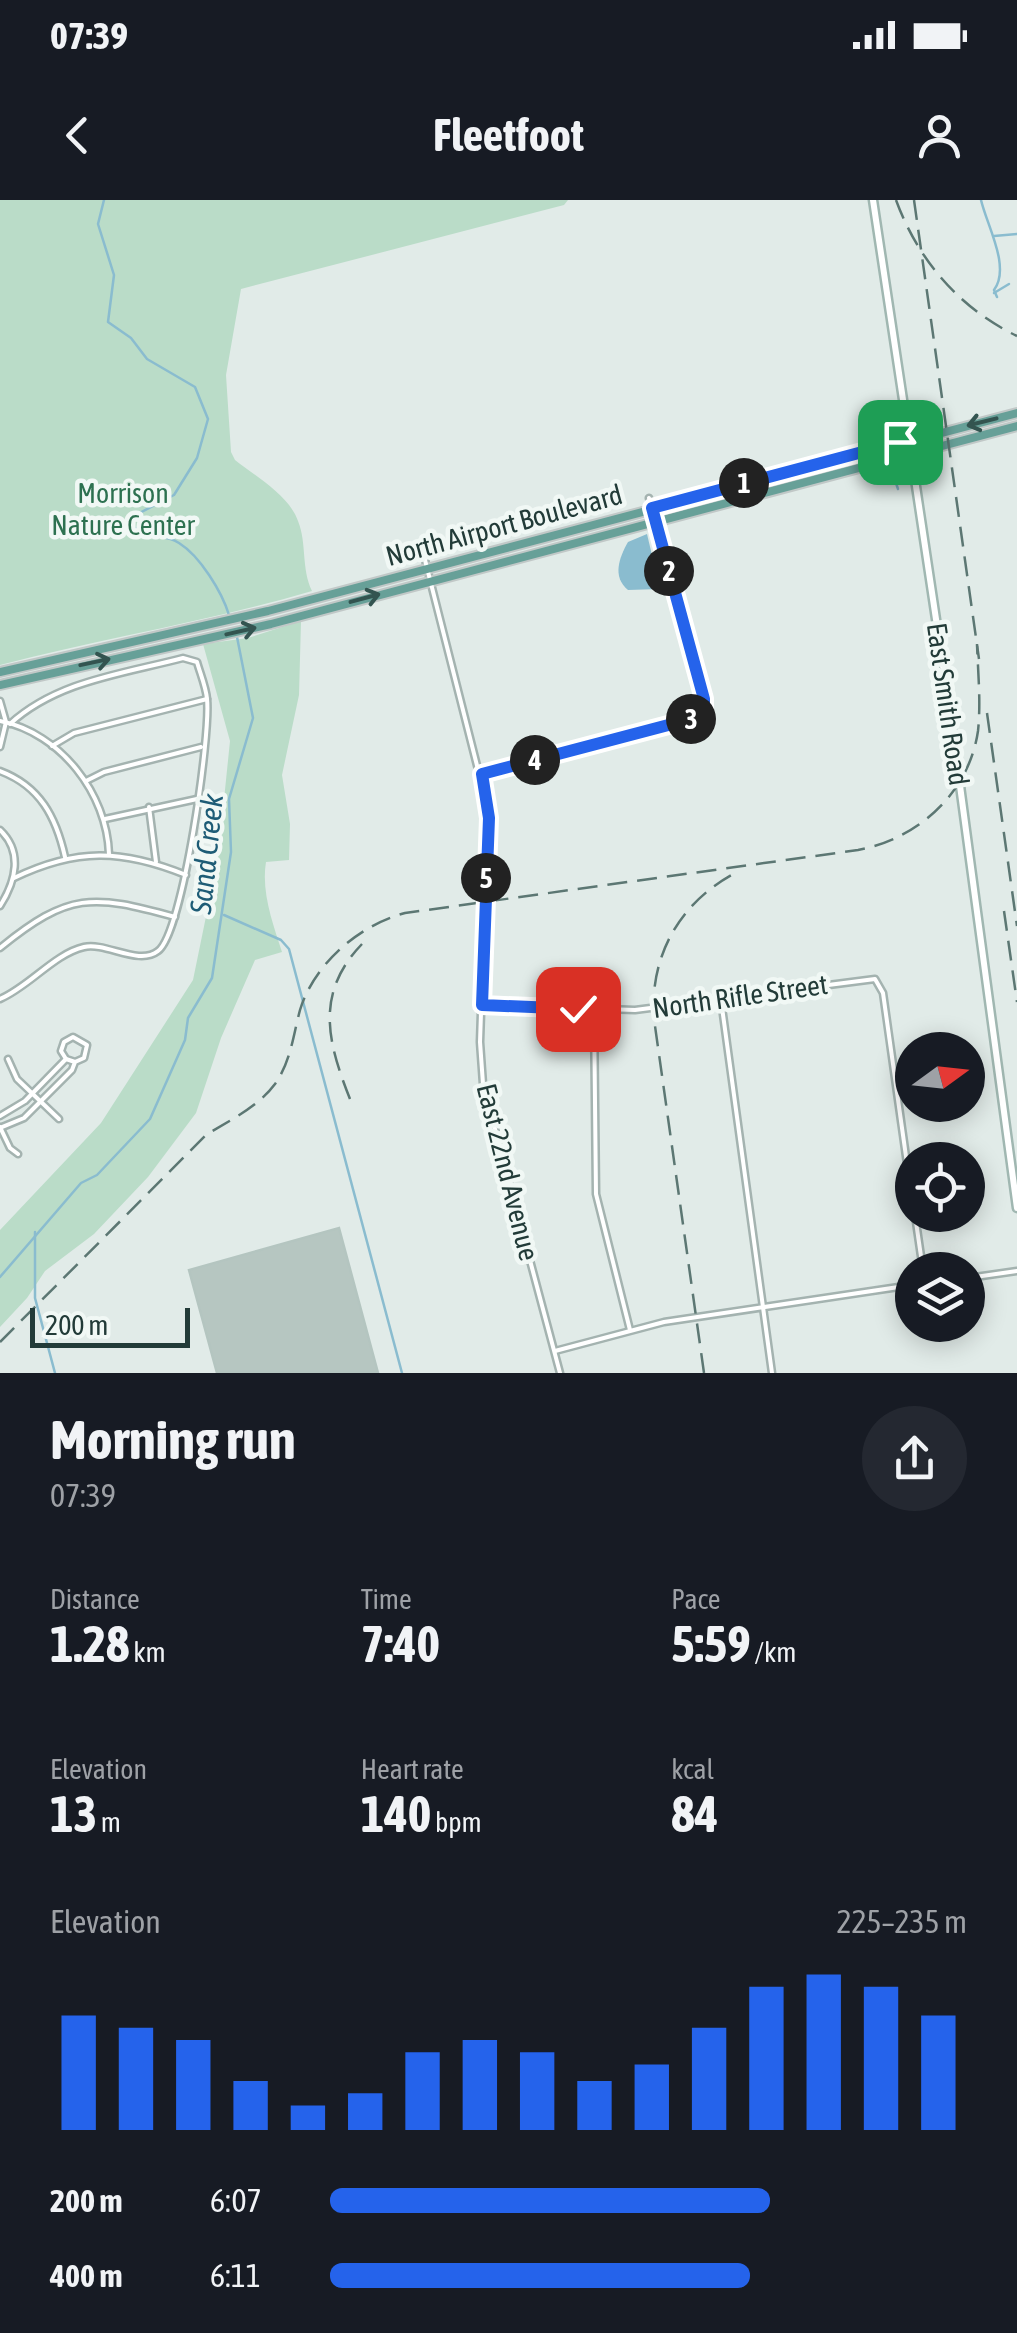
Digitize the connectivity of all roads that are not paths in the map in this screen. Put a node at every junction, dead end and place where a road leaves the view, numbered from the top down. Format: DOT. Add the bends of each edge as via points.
graph roads {
  1 [pos="873,200"];
  2 [pos="1017,413"];
  3 [pos="1017,426"];
  4 [pos="908,440"];
  5 [pos="910,454"];
  6 [pos="650,503"];
  7 [pos="655,520"];
  8 [pos="424,556"];
  9 [pos="427,568"];
  10 [pos="430,580"];
  11 [pos="0,672"];
  12 [pos="0,685"];
  13 [pos="207,699"];
  14 [pos="0,701"];
  15 [pos="5,722"];
  16 [pos="0,746"];
  17 [pos="52,746"];
  18 [pos="203,747"];
  19 [pos="0,771"];
  20 [pos="482,774"];
  21 [pos="86,780"];
  22 [pos="196,799"];
  23 [pos="149,808"];
  24 [pos="105,819"];
  25 [pos="0,830"];
  26 [pos="109,854"];
  27 [pos="65,857"];
  28 [pos="156,863"];
  29 [pos="186,875"];
  30 [pos="14,878"];
  31 [pos="0,906"];
  32 [pos="175,918"];
  33 [pos="0,948"];
  34 [pos="0,999"];
  35 [pos="721,1000"];
  36 [pos="482,1005"];
  37 [pos="594,1010"];
  38 [pos="8,1058"];
  39 [pos="66,1060"];
  40 [pos="75,1062"];
  41 [pos="32,1094"];
  42 [pos="41,1103"];
  43 [pos="0,1116"];
  44 [pos="59,1118"];
  45 [pos="0,1128"];
  46 [pos="904,1142"];
  47 [pos="18,1154"];
  48 [pos="1017,1208"];
  49 [pos="1017,1271"];
  50 [pos="985,1276"];
  51 [pos="895,1288"];
  52 [pos="764,1306"];
  53 [pos="630,1330"];
  54 [pos="555,1351"];
  55 [pos="560,1373"];
  56 [pos="772,1373"];
  1 -- 4 [label="street, East Smith Road"];
  2 -- 4 [label="main road, North Airport Boulevard, one-way"];
  3 -- 5 [label="main road, North Airport Boulevard"];
  4 -- 5 [label="street, East Smith Road"];
  4 -- 6 [label="main road, North Airport Boulevard"];
  5 -- 7 [label="main road, North Airport Boulevard"];
  5 -- 48 [label="street, East Smith Road"];
  6 -- 7 [label="street"];
  6 -- 9 [label="main road, North Airport Boulevard"];
  7 -- 10 [label="main road, North Airport Boulevard"];
  7 -- 20 [label="street" via="704,712"];
  8 -- 9 [label="street, East 22nd Avenue"];
  9 -- 10 [label="street, East 22nd Avenue"];
  9 -- 11 [label="main road, North Airport Boulevard"];
  12 -- 10 [label="main road, North Airport Boulevard, one-way" via="272,624"];
  10 -- 20 [label="street, East 22nd Avenue"];
  13 -- 15 [label="street" via="196,662 183,658 58,690"];
  13 -- 17 [label="street" via="74,733"];
  13 -- 18 [label="street"];
  14 -- 15 [label="street"];
  15 -- 16 [label="street"];
  15 -- 17 [label="street"];
  17 -- 21 [label="street"];
  18 -- 21 [label="street"];
  18 -- 22 [label="street"];
  19 -- 27 [label="street" via="41,798"];
  20 -- 36 [label="street, East 22nd Avenue" via="489,818"];
  21 -- 24 [label="street"];
  22 -- 23 [label="street"];
  22 -- 29 [label="street"];
  23 -- 24 [label="street"];
  23 -- 28 [label="street"];
  24 -- 26 [label="street"];
  25 -- 30 [label="street" via="16,855"];
  26 -- 27 [label="street"];
  26 -- 28 [label="street"];
  27 -- 30 [label="street"];
  28 -- 29 [label="street"];
  29 -- 32 [label="street"];
  30 -- 31 [label="street"];
  32 -- 33 [label="street" via="124,903 73,903 36,918"];
  32 -- 34 [label="street" via="168,940 154,954 84,948"];
  35 -- 37 [label="street, North Rifle Street"];
  35 -- 46 [label="street, North Rifle Street" via="878,980"];
  35 -- 52 [label="street"];
  36 -- 37 [label="street, North Rifle Street"];
  36 -- 54 [label="street, East 22nd Avenue" via="484,1084"];
  37 -- 53 [label="street" via="596,1194"];
  38 -- 41 [label="street"];
  39 -- 40 [label="street"];
  39 -- 40 [label="street" via="64,1042 78,1038 86,1054"];
  39 -- 41 [label="street"];
  40 -- 42 [label="street"];
  41 -- 42 [label="street"];
  41 -- 43 [label="street"];
  42 -- 44 [label="street"];
  42 -- 45 [label="street"];
  45 -- 47 [label="street"];
  49 -- 50 [label="street"];
  51 -- 52 [label="street"];
  52 -- 53 [label="street"];
  52 -- 56 [label="street"];
  53 -- 54 [label="street"];
  54 -- 55 [label="street, East 22nd Avenue"];
}
